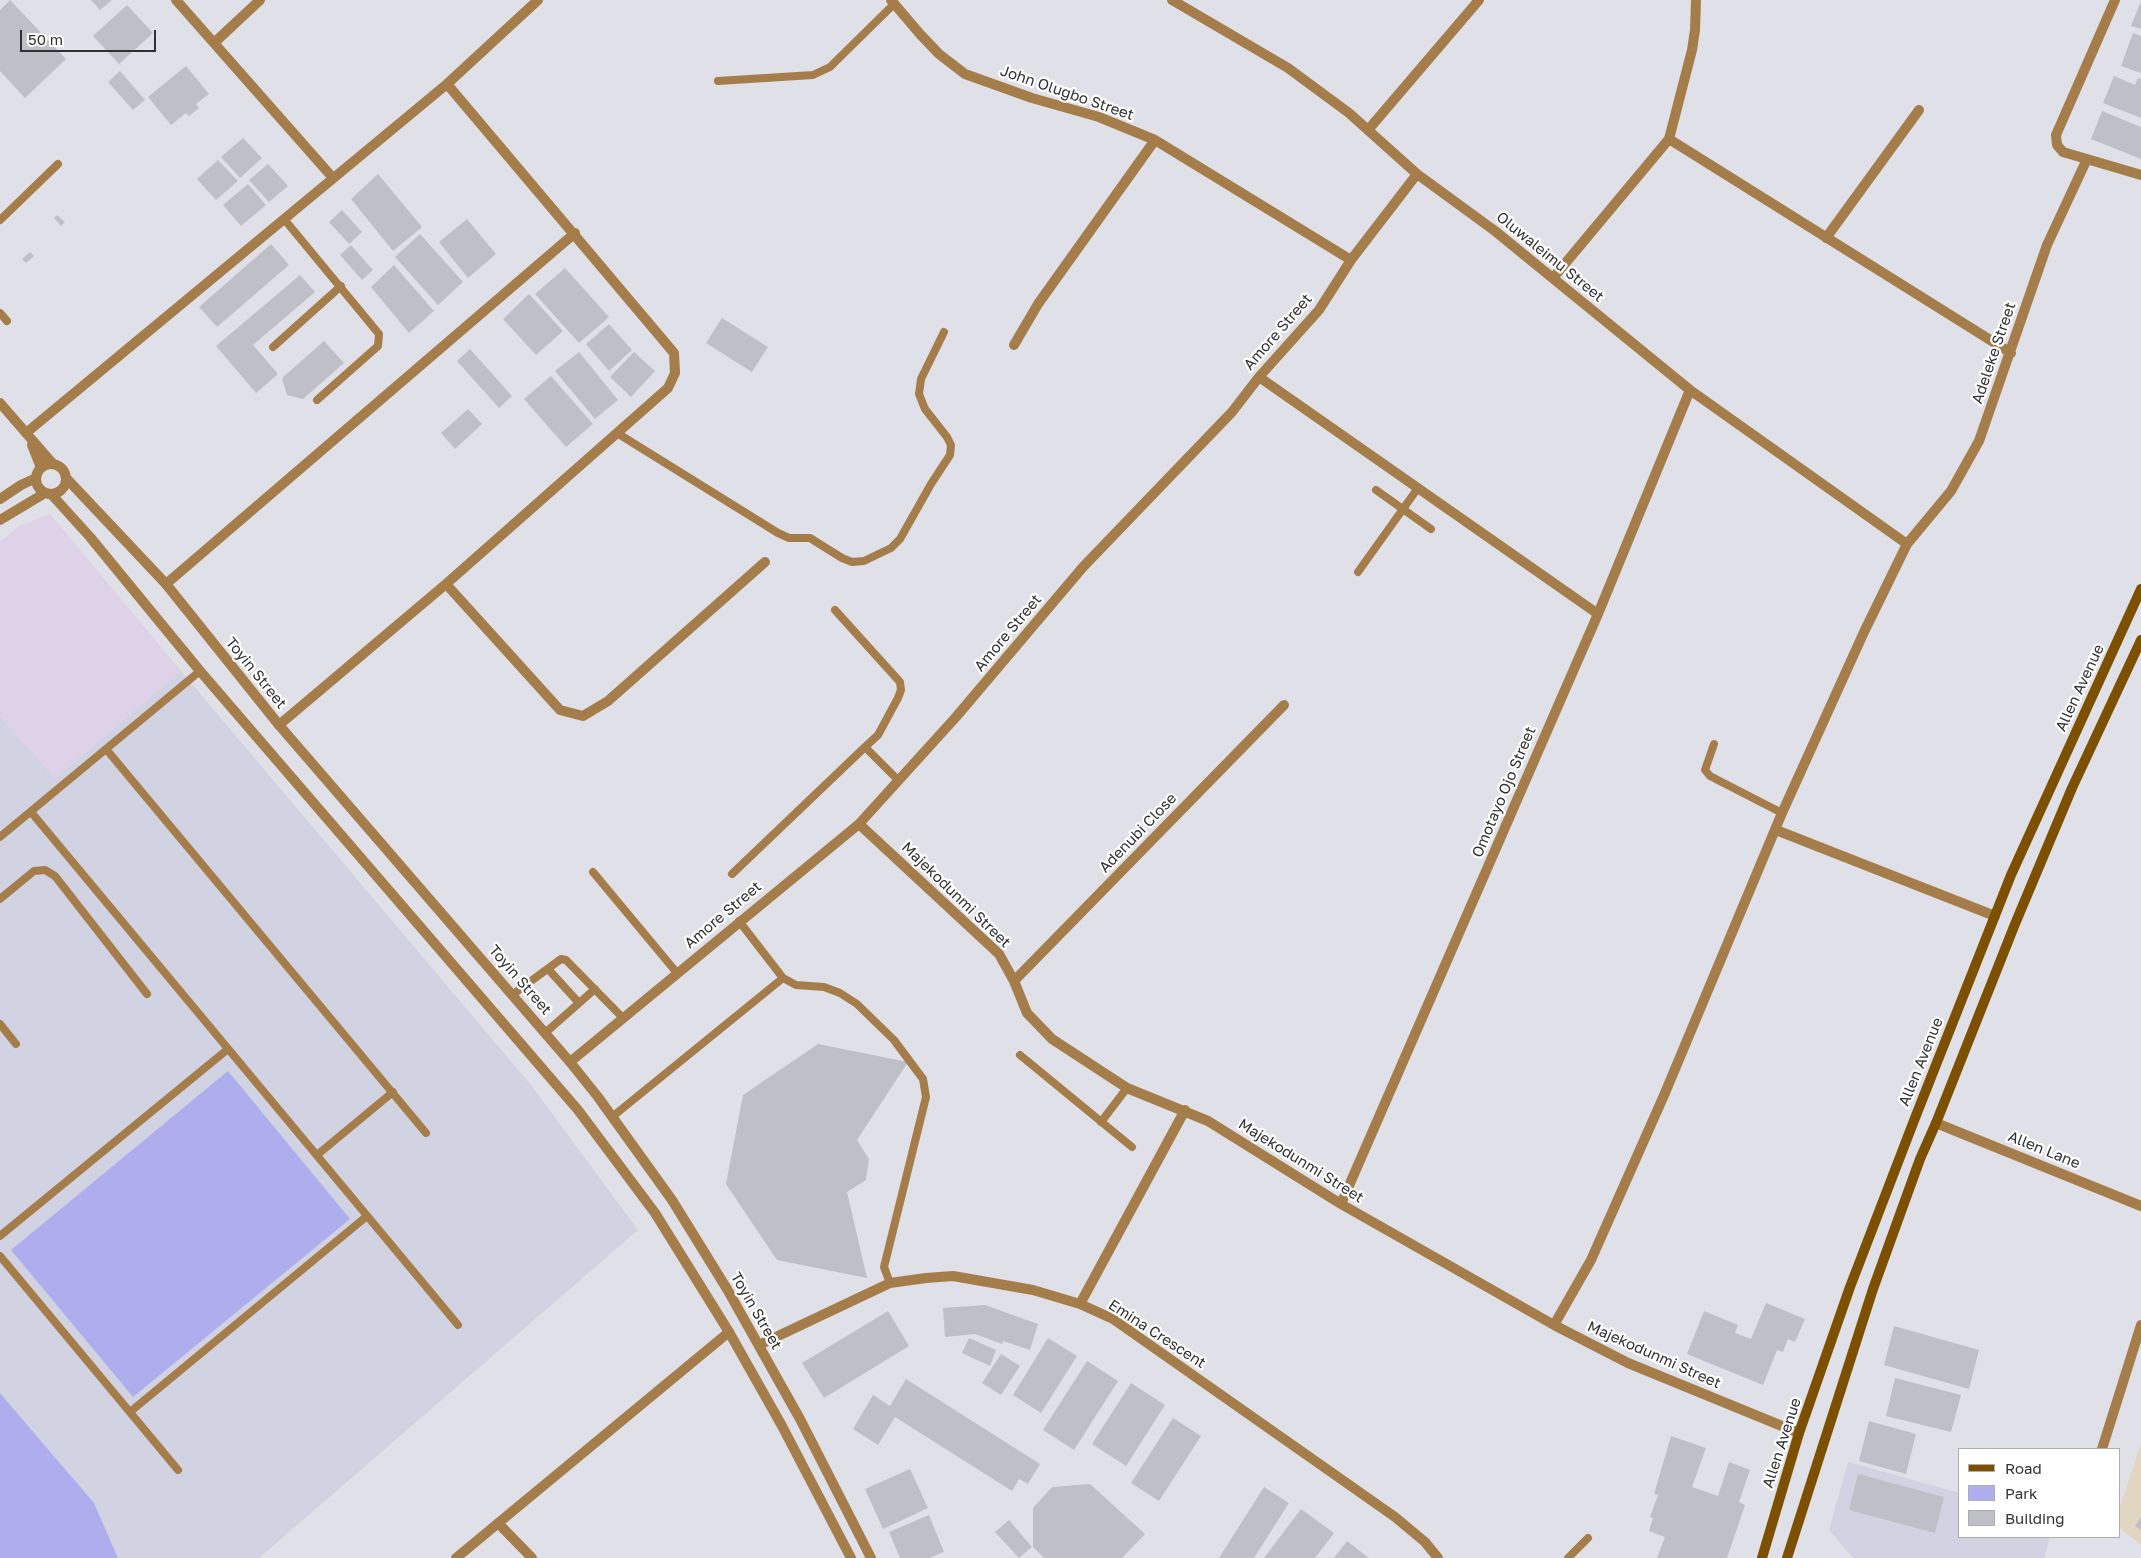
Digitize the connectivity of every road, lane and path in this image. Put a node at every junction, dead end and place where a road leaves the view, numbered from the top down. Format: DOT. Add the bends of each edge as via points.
graph roads {
  1 [pos="176,0"];
  2 [pos="260,0"];
  3 [pos="538,0"];
  4 [pos="1172,0"];
  5 [pos="1479,0"];
  6 [pos="1696,0"];
  7 [pos="2115,0"];
  8 [pos="892,2"];
  9 [pos="214,43"];
  10 [pos="718,81"];
  11 [pos="447,84"];
  12 [pos="1920,110"];
  13 [pos="1368,130"];
  14 [pos="1669,139"];
  15 [pos="1155,140"];
  16 [pos="2087,159"];
  17 [pos="58,164"];
  18 [pos="1417,174"];
  19 [pos="2141,175"];
  20 [pos="333,178"];
  21 [pos="284,219"];
  22 [pos="0,220"];
  23 [pos="575,233"];
  24 [pos="1826,238"];
  25 [pos="1351,260"];
  26 [pos="1554,278"];
  27 [pos="342,286"];
  28 [pos="0,314"];
  29 [pos="7,321"];
  30 [pos="944,332"];
  31 [pos="1014,345"];
  32 [pos="273,347"];
  33 [pos="2011,353"];
  34 [pos="1259,377"];
  35 [pos="1690,390"];
  36 [pos="317,400"];
  37 [pos="0,403"];
  38 [pos="617,433"];
  39 [pos="28,435"];
  40 [pos="53,464"];
  41 [pos="41,468"];
  42 [pos="36,478"];
  43 [pos="67,478"];
  44 [pos="1418,488"];
  45 [pos="1376,490"];
  46 [pos="48,494"];
  47 [pos="0,499"];
  48 [pos="1404,508"];
  49 [pos="0,520"];
  50 [pos="1431,529"];
  51 [pos="1907,544"];
  52 [pos="765,562"];
  53 [pos="1358,572"];
  54 [pos="166,584"];
  55 [pos="446,584"];
  56 [pos="2141,589"];
  57 [pos="835,610"];
  58 [pos="1598,614"];
  59 [pos="2141,640"];
  60 [pos="200,670"];
  61 [pos="1284,705"];
  62 [pos="280,725"];
  63 [pos="1714,744"];
  64 [pos="865,747"];
  65 [pos="106,748"];
  66 [pos="898,780"];
  67 [pos="31,812"];
  68 [pos="1782,813"];
  69 [pos="859,824"];
  70 [pos="1776,830"];
  71 [pos="0,837"];
  72 [pos="594,872"];
  73 [pos="732,874"];
  74 [pos="0,899"];
  75 [pos="1995,916"];
  76 [pos="739,921"];
  77 [pos="548,969"];
  78 [pos="677,973"];
  79 [pos="783,978"];
  80 [pos="1014,981"];
  81 [pos="596,988"];
  82 [pos="147,994"];
  83 [pos="512,995"];
  84 [pos="579,1003"];
  85 [pos="623,1018"];
  86 [pos="0,1024"];
  87 [pos="545,1032"];
  88 [pos="16,1044"];
  89 [pos="228,1049"];
  90 [pos="1020,1055"];
  91 [pos="570,1062"];
  92 [pos="1127,1088"];
  93 [pos="393,1092"];
  94 [pos="1184,1110"];
  95 [pos="612,1117"];
  96 [pos="1101,1122"];
  97 [pos="1936,1123"];
  98 [pos="426,1133"];
  99 [pos="1132,1147"];
  100 [pos="316,1155"];
  101 [pos="1341,1204"];
  102 [pos="2141,1206"];
  103 [pos="368,1216"];
  104 [pos="0,1236"];
  105 [pos="0,1256"];
  106 [pos="890,1283"];
  107 [pos="1080,1304"];
  108 [pos="458,1325"];
  109 [pos="1554,1325"];
  110 [pos="2141,1326"];
  111 [pos="729,1332"];
  112 [pos="759,1345"];
  113 [pos="130,1412"];
  114 [pos="1799,1434"];
  115 [pos="2102,1448"];
  116 [pos="178,1470"];
  117 [pos="498,1523"];
  118 [pos="1588,1538"];
  119 [pos="456,1558"];
  120 [pos="532,1558"];
  121 [pos="851,1558"];
  122 [pos="871,1558"];
  123 [pos="1438,1558"];
  124 [pos="1568,1558"];
  125 [pos="1762,1558"];
  126 [pos="1787,1558"];
  1 -- 9 [label="street"];
  2 -- 9 [label="street"];
  3 -- 11 [label="street"];
  4 -- 13 [label="street, Oluwaleimu Street" via="1288,68"];
  5 -- 13 [label="street"];
  6 -- 14 [label="street" via="1693,43"];
  7 -- 16 [label="street" via="2056,135 2057,145 2063,152"];
  8 -- 10 [label="lane" via="830,67 813,75"];
  8 -- 15 [label="street, John Olugbo Street" via="932,47 965,74 1032,98 1100,117"];
  9 -- 20 [label="street"];
  11 -- 20 [label="street"];
  11 -- 23 [label="street"];
  12 -- 24 [label="street"];
  13 -- 18 [label="street, Oluwaleimu Street"];
  14 -- 24 [label="street"];
  14 -- 26 [label="street"];
  15 -- 25 [label="street, John Olugbo Street"];
  15 -- 31 [label="street" via="1038,304"];
  16 -- 19 [label="street"];
  16 -- 33 [label="street, Adeleke Street" via="2047,245"];
  17 -- 22 [label="lane"];
  18 -- 25 [label="street, Amore Street"];
  18 -- 26 [label="street, Oluwaleimu Street"];
  20 -- 21 [label="street"];
  21 -- 27 [label="lane"];
  21 -- 39 [label="street"];
  23 -- 38 [label="street" via="674,353 675,373 668,388"];
  23 -- 54 [label="street"];
  24 -- 33 [label="street"];
  25 -- 34 [label="street, Amore Street" via="1319,310"];
  26 -- 35 [label="street, Oluwaleimu Street"];
  27 -- 32 [label="lane"];
  27 -- 36 [label="lane" via="379,334 378,346"];
  28 -- 29 [label="lane"];
  30 -- 38 [label="lane" via="921,379 919,394 925,409 947,437 951,445 950,454 900,539 891,548 864,561 852,562 842,558 810,538 789,538 778,533"];
  33 -- 51 [label="street, Adeleke Street" via="1979,441 1951,491"];
  34 -- 44 [label="street"];
  34 -- 66 [label="street, Amore Street" via="1232,412 1083,567"];
  35 -- 51 [label="street, Oluwaleimu Street"];
  35 -- 58 [label="street, Omotayo Ojo Street"];
  37 -- 39 [label="street"];
  38 -- 55 [label="street"];
  39 -- 40 [label="street"];
  39 -- 41 [label="street"];
  40 -- 41 [label="street"];
  40 -- 43 [label="street" via="60,466"];
  41 -- 42 [label="street"];
  42 -- 46 [label="street" via="38,487"];
  42 -- 47 [label="street"];
  43 -- 46 [label="street" via="62,490"];
  43 -- 54 [label="street, Toyin Street"];
  44 -- 48 [label="lane"];
  44 -- 58 [label="street"];
  45 -- 48 [label="lane"];
  46 -- 49 [label="street"];
  46 -- 60 [label="street" via="90,537"];
  48 -- 50 [label="lane"];
  48 -- 53 [label="lane"];
  51 -- 68 [label="street, Adeleke Street"];
  52 -- 55 [label="street" via="608,701 582,716 560,710"];
  54 -- 62 [label="street, Toyin Street"];
  55 -- 62 [label="street"];
  56 -- 75 [label="main road, Allen Avenue"];
  57 -- 64 [label="lane" via="900,682 898,698 878,735"];
  58 -- 101 [label="street, Omotayo Ojo Street"];
  59 -- 97 [label="main road" via="2072,788 2014,924"];
  60 -- 65 [label="lane"];
  60 -- 111 [label="street" via="578,1110 655,1213"];
  61 -- 80 [label="street, Adenubi Close"];
  62 -- 83 [label="street, Toyin Street"];
  63 -- 68 [label="lane" via="1705,770 1710,776"];
  64 -- 66 [label="lane"];
  64 -- 73 [label="lane"];
  65 -- 67 [label="lane"];
  65 -- 93 [label="lane"];
  66 -- 69 [label="street, Amore Street"];
  67 -- 71 [label="lane"];
  67 -- 89 [label="lane"];
  68 -- 70 [label="street, Adeleke Street"];
  69 -- 76 [label="street, Amore Street"];
  69 -- 80 [label="street, Majekodunmi Street" via="999,954"];
  70 -- 75 [label="street"];
  70 -- 109 [label="street, Adeleke Street" via="1595,1251"];
  72 -- 78 [label="lane"];
  74 -- 82 [label="lane" via="34,871 45,870 55,876"];
  75 -- 114 [label="main road, Allen Avenue" via="1850,1287"];
  76 -- 78 [label="street, Amore Street"];
  76 -- 79 [label="lane"];
  77 -- 81 [label="lane" via="561,959 566,960"];
  77 -- 83 [label="lane"];
  77 -- 84 [label="lane"];
  78 -- 85 [label="street, Amore Street"];
  79 -- 95 [label="lane"];
  79 -- 106 [label="lane" via="796,985 824,987 857,1004 894,1040 922,1079 926,1097 884,1267"];
  80 -- 92 [label="street, Majekodunmi Street" via="1027,1014 1052,1039"];
  81 -- 84 [label="lane"];
  81 -- 85 [label="lane"];
  83 -- 87 [label="street, Toyin Street"];
  84 -- 87 [label="lane"];
  85 -- 91 [label="street, Amore Street"];
  86 -- 88 [label="lane"];
  87 -- 91 [label="street, Toyin Street"];
  89 -- 100 [label="lane"];
  89 -- 104 [label="lane"];
  90 -- 96 [label="lane"];
  91 -- 95 [label="street, Toyin Street"];
  92 -- 94 [label="street, Majekodunmi Street"];
  92 -- 96 [label="lane"];
  93 -- 98 [label="lane"];
  93 -- 100 [label="lane"];
  94 -- 101 [label="street, Majekodunmi Street" via="1208,1121"];
  94 -- 107 [label="street"];
  95 -- 112 [label="street, Toyin Street" via="672,1200"];
  96 -- 99 [label="lane"];
  97 -- 102 [label="street, Allen Lane"];
  97 -- 126 [label="main road" via="1873,1289"];
  100 -- 103 [label="lane"];
  101 -- 109 [label="street, Majekodunmi Street"];
  103 -- 108 [label="lane"];
  103 -- 113 [label="lane"];
  105 -- 113 [label="lane"];
  106 -- 107 [label="street, Emina Crescent" via="953,1276 1033,1290"];
  106 -- 112 [label="street, Emina Crescent"];
  107 -- 123 [label="street, Emina Crescent" via="1113,1319 1395,1517 1425,1542"];
  109 -- 114 [label="street, Majekodunmi Street" via="1628,1363"];
  110 -- 115 [label="street"];
  111 -- 117 [label="street"];
  111 -- 121 [label="street"];
  112 -- 122 [label="street, Toyin Street"];
  113 -- 116 [label="lane"];
  114 -- 125 [label="main road, Allen Avenue"];
  117 -- 119 [label="street"];
  117 -- 120 [label="street"];
  118 -- 124 [label="lane"];
}
